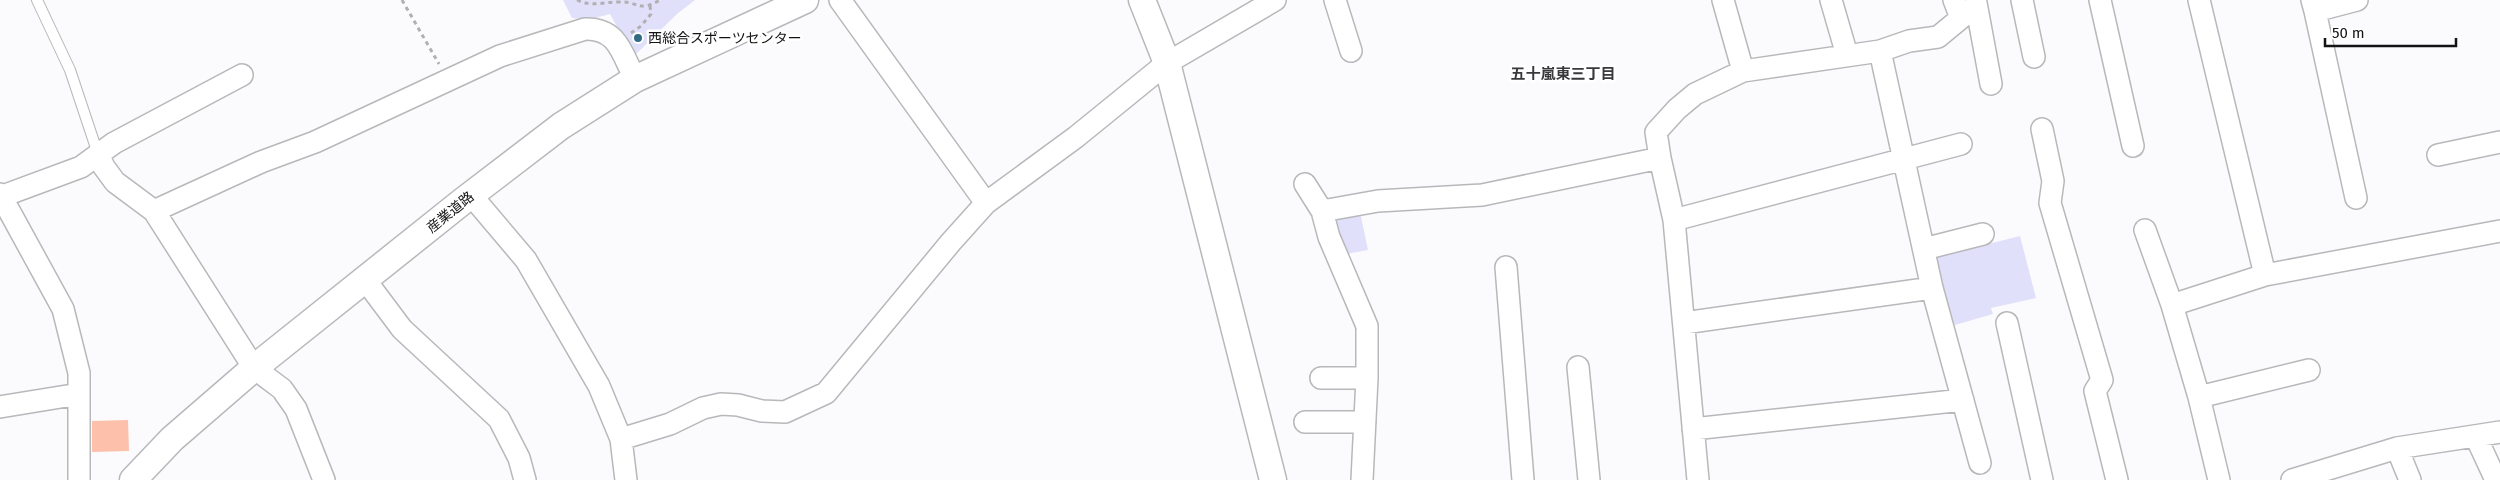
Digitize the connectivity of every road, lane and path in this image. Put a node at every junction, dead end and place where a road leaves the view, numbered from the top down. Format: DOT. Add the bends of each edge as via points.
graph roads {
  1 [pos="37,0"];
  2 [pos="402,0"];
  3 [pos="577,0"];
  4 [pos="660,0"];
  5 [pos="805,0"];
  6 [pos="840,0"];
  7 [pos="1142,0"];
  8 [pos="1276,0"];
  9 [pos="1334,0"];
  10 [pos="1723,0"];
  11 [pos="1831,0"];
  12 [pos="2022,0"];
  13 [pos="2100,0"];
  14 [pos="2199,0"];
  15 [pos="2357,0"];
  16 [pos="1977,1"];
  17 [pos="2313,5"];
  18 [pos="650,6"];
  19 [pos="1957,9"];
  20 [pos="616,41"];
  21 [pos="1351,51"];
  22 [pos="1880,51"];
  23 [pos="1847,55"];
  24 [pos="2034,57"];
  25 [pos="1167,64"];
  26 [pos="1743,71"];
  27 [pos="242,75"];
  28 [pos="635,79"];
  29 [pos="448,80"];
  30 [pos="1991,84"];
  31 [pos="2042,129"];
  32 [pos="2500,142"];
  33 [pos="1962,144"];
  34 [pos="2133,146"];
  35 [pos="98,154"];
  36 [pos="2438,155"];
  37 [pos="1660,158"];
  38 [pos="1904,159"];
  39 [pos="1306,184"];
  40 [pos="471,195"];
  41 [pos="0,196"];
  42 [pos="2356,198"];
  43 [pos="986,202"];
  44 [pos="154,211"];
  45 [pos="1322,211"];
  46 [pos="1674,220"];
  47 [pos="2145,230"];
  48 [pos="2500,231"];
  49 [pos="1983,234"];
  50 [pos="1924,249"];
  51 [pos="1506,267"];
  52 [pos="2265,275"];
  53 [pos="366,281"];
  54 [pos="1932,288"];
  55 [pos="2172,305"];
  56 [pos="1684,324"];
  57 [pos="2007,324"];
  58 [pos="1578,367"];
  59 [pos="254,368"];
  60 [pos="2309,370"];
  61 [pos="1321,378"];
  62 [pos="1367,378"];
  63 [pos="79,394"];
  64 [pos="2200,397"];
  65 [pos="1963,400"];
  66 [pos="0,407"];
  67 [pos="1306,422"];
  68 [pos="1364,422"];
  69 [pos="1693,430"];
  70 [pos="2500,432"];
  71 [pos="2476,437"];
  72 [pos="621,439"];
  73 [pos="2397,448"];
  74 [pos="1980,463"];
  75 [pos="2306,478"];
  76 [pos="79,480"];
  77 [pos="133,480"];
  78 [pos="324,480"];
  79 [pos="525,480"];
  80 [pos="626,480"];
  81 [pos="1273,480"];
  82 [pos="1362,480"];
  83 [pos="1523,480"];
  84 [pos="1589,480"];
  85 [pos="1698,480"];
  86 [pos="2042,480"];
  87 [pos="2117,480"];
  88 [pos="2219,480"];
  89 [pos="2410,480"];
  90 [pos="2496,480"];
  1 -- 35 [label="lane" via="70,70"];
  2 -- 29 [label="path"];
  3 -- 18 [label="path" via="588,5 620,2"];
  4 -- 18 [label="path"];
  5 -- 28 [label="street, 産業道路"];
  6 -- 43 [label="street"];
  7 -- 25 [label="street"];
  8 -- 25 [label="street"];
  9 -- 21 [label="street"];
  10 -- 26 [label="street"];
  11 -- 23 [label="street"];
  12 -- 24 [label="street"];
  13 -- 34 [label="street"];
  14 -- 52 [label="street"];
  15 -- 17 [label="street"];
  16 -- 19 [label="street"];
  16 -- 30 [label="street"];
  17 -- 42 [label="street"];
  18 -- 20 [label="path" via="651,14 640,26"];
  19 -- 22 [label="street" via="1938,37 1909,41"];
  20 -- 28 [label="street"];
  20 -- 29 [label="street" via="608,33 585,29 500,56"];
  22 -- 23 [label="street"];
  22 -- 38 [label="street"];
  23 -- 26 [label="street"];
  25 -- 43 [label="street" via="1076,137"];
  25 -- 81 [label="street"];
  26 -- 37 [label="street" via="1695,94 1677,109 1656,132"];
  27 -- 35 [label="street"];
  28 -- 40 [label="street, 産業道路" via="561,126"];
  29 -- 44 [label="street" via="315,142 261,162"];
  31 -- 87 [label="street" via="2053,181 2050,203 2102,380 2095,391"];
  32 -- 36 [label="street"];
  33 -- 38 [label="street"];
  35 -- 41 [label="street" via="81,168"];
  35 -- 44 [label="street" via="115,182"];
  37 -- 45 [label="street" via="1482,195 1378,201"];
  37 -- 46 [label="street"];
  38 -- 46 [label="street"];
  38 -- 50 [label="street"];
  39 -- 45 [label="street"];
  40 -- 53 [label="street, 産業道路"];
  40 -- 72 [label="street" via="526,260 599,386"];
  41 -- 63 [label="street" via="63,308 79,373"];
  43 -- 72 [label="street" via="826,393 786,412 721,404 703,408 670,424"];
  44 -- 59 [label="street"];
  45 -- 62 [label="street" via="1329,237 1367,326"];
  46 -- 56 [label="street"];
  47 -- 55 [label="street"];
  48 -- 52 [label="street"];
  49 -- 50 [label="street"];
  50 -- 54 [label="street"];
  51 -- 83 [label="street"];
  52 -- 55 [label="street"];
  53 -- 59 [label="street, 産業道路"];
  53 -- 79 [label="street" via="402,329 499,419 519,458"];
  54 -- 56 [label="street"];
  54 -- 65 [label="street"];
  55 -- 64 [label="street"];
  56 -- 69 [label="street"];
  57 -- 86 [label="street"];
  58 -- 84 [label="street"];
  59 -- 77 [label="street, 産業道路" via="172,439"];
  59 -- 78 [label="street" via="282,389 296,409"];
  60 -- 64 [label="street"];
  61 -- 62 [label="street"];
  62 -- 68 [label="street"];
  63 -- 66 [label="street"];
  63 -- 76 [label="street"];
  64 -- 88 [label="street"];
  65 -- 69 [label="street"];
  65 -- 74 [label="street"];
  67 -- 68 [label="street"];
  68 -- 82 [label="street"];
  69 -- 85 [label="street"];
  70 -- 71 [label="street"];
  71 -- 73 [label="street"];
  71 -- 90 [label="street"];
  72 -- 80 [label="street"];
  73 -- 75 [label="street"];
  73 -- 89 [label="street"];
}
